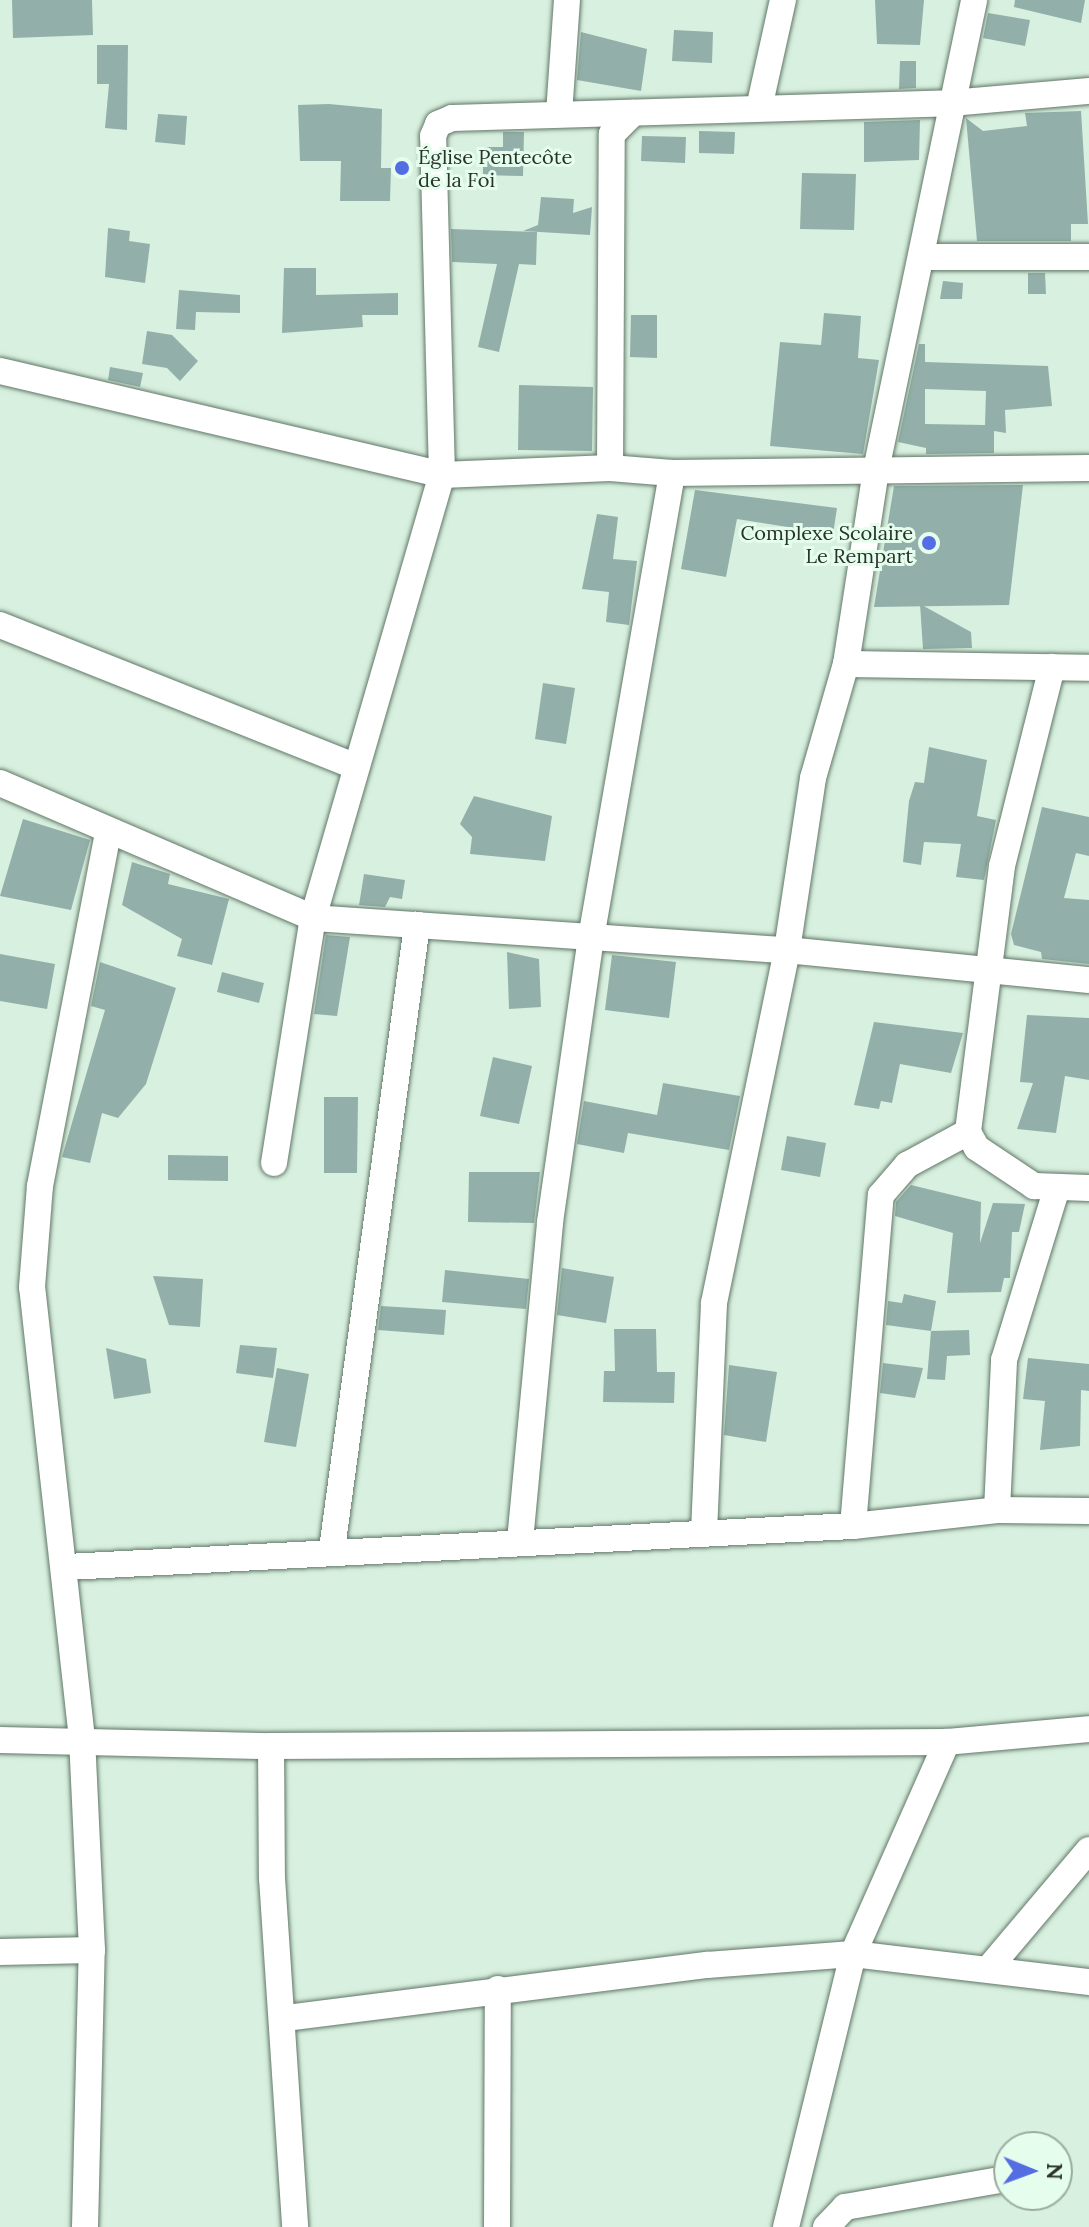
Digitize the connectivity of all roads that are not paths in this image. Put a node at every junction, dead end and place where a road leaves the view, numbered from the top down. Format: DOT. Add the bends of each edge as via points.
graph roads {
  1 [pos="567,0"];
  2 [pos="783,0"];
  3 [pos="974,0"];
  4 [pos="1089,91"];
  5 [pos="951,103"];
  6 [pos="759,108"];
  7 [pos="633,113"];
  8 [pos="559,114"];
  9 [pos="921,257"];
  10 [pos="1089,257"];
  11 [pos="0,371"];
  12 [pos="610,468"];
  13 [pos="1089,468"];
  14 [pos="876,470"];
  15 [pos="672,473"];
  16 [pos="442,475"];
  17 [pos="0,625"];
  18 [pos="846,664"];
  19 [pos="1052,667"];
  20 [pos="1089,668"];
  21 [pos="355,766"];
  22 [pos="0,783"];
  23 [pos="108,832"];
  24 [pos="313,918"];
  25 [pos="417,925"];
  26 [pos="591,938"];
  27 [pos="787,950"];
  28 [pos="987,971"];
  29 [pos="1089,980"];
  30 [pos="968,1132"];
  31 [pos="274,1163"];
  32 [pos="1057,1188"];
  33 [pos="1089,1188"];
  34 [pos="997,1510"];
  35 [pos="1089,1511"];
  36 [pos="853,1526"];
  37 [pos="704,1532"];
  38 [pos="520,1541"];
  39 [pos="332,1549"];
  40 [pos="67,1567"];
  41 [pos="1089,1729"];
  42 [pos="82,1739"];
  43 [pos="0,1740"];
  44 [pos="947,1742"];
  45 [pos="271,1746"];
  46 [pos="1089,1850"];
  47 [pos="92,1950"];
  48 [pos="0,1952"];
  49 [pos="853,1954"];
  50 [pos="990,1967"];
  51 [pos="1089,1982"];
  52 [pos="498,1989"];
  53 [pos="286,2018"];
  54 [pos="993,2181"];
  55 [pos="85,2227"];
  56 [pos="295,2227"];
  57 [pos="497,2227"];
  58 [pos="786,2227"];
  59 [pos="826,2227"];
  1 -- 8 [label="street"];
  2 -- 6 [label="street"];
  3 -- 5 [label="street"];
  4 -- 5 [label="street"];
  5 -- 6 [label="street"];
  5 -- 9 [label="street"];
  6 -- 7 [label="street"];
  7 -- 8 [label="street"];
  7 -- 12 [label="street" via="612,134"];
  8 -- 16 [label="street" via="452,118 438,124 433,136"];
  9 -- 10 [label="street"];
  9 -- 14 [label="street"];
  11 -- 16 [label="street"];
  12 -- 15 [label="street"];
  12 -- 16 [label="street"];
  13 -- 14 [label="street"];
  14 -- 15 [label="street"];
  14 -- 18 [label="street"];
  15 -- 26 [label="street"];
  16 -- 21 [label="street"];
  17 -- 21 [label="street"];
  18 -- 19 [label="street"];
  18 -- 27 [label="street" via="813,778"];
  19 -- 20 [label="street"];
  19 -- 28 [label="street" via="1002,866"];
  21 -- 24 [label="street"];
  22 -- 23 [label="street"];
  23 -- 24 [label="street"];
  23 -- 40 [label="street" via="40,1186 32,1287"];
  24 -- 25 [label="street"];
  24 -- 31 [label="street"];
  25 -- 26 [label="street"];
  25 -- 39 [label="street"];
  26 -- 27 [label="street"];
  26 -- 38 [label="street" via="550,1222"];
  27 -- 28 [label="street"];
  27 -- 37 [label="street" via="714,1303"];
  28 -- 29 [label="street"];
  28 -- 30 [label="street"];
  30 -- 32 [label="street" via="977,1148 1034,1186"];
  30 -- 36 [label="street" via="907,1165 881,1195"];
  32 -- 33 [label="street"];
  32 -- 34 [label="street" via="1004,1360"];
  34 -- 35 [label="street"];
  34 -- 36 [label="street"];
  36 -- 37 [label="street"];
  37 -- 38 [label="street"];
  38 -- 39 [label="street"];
  39 -- 40 [label="street"];
  40 -- 42 [label="street"];
  41 -- 44 [label="street"];
  42 -- 43 [label="street"];
  42 -- 45 [label="street"];
  42 -- 47 [label="street"];
  44 -- 45 [label="street"];
  44 -- 49 [label="street"];
  45 -- 53 [label="street" via="272,1878"];
  46 -- 50 [label="street"];
  47 -- 48 [label="street"];
  47 -- 55 [label="street"];
  49 -- 50 [label="street"];
  49 -- 52 [label="street"];
  49 -- 58 [label="street"];
  50 -- 51 [label="street"];
  52 -- 53 [label="street"];
  52 -- 57 [label="street"];
  53 -- 56 [label="street"];
  54 -- 59 [label="street" via="845,2207"];
}
